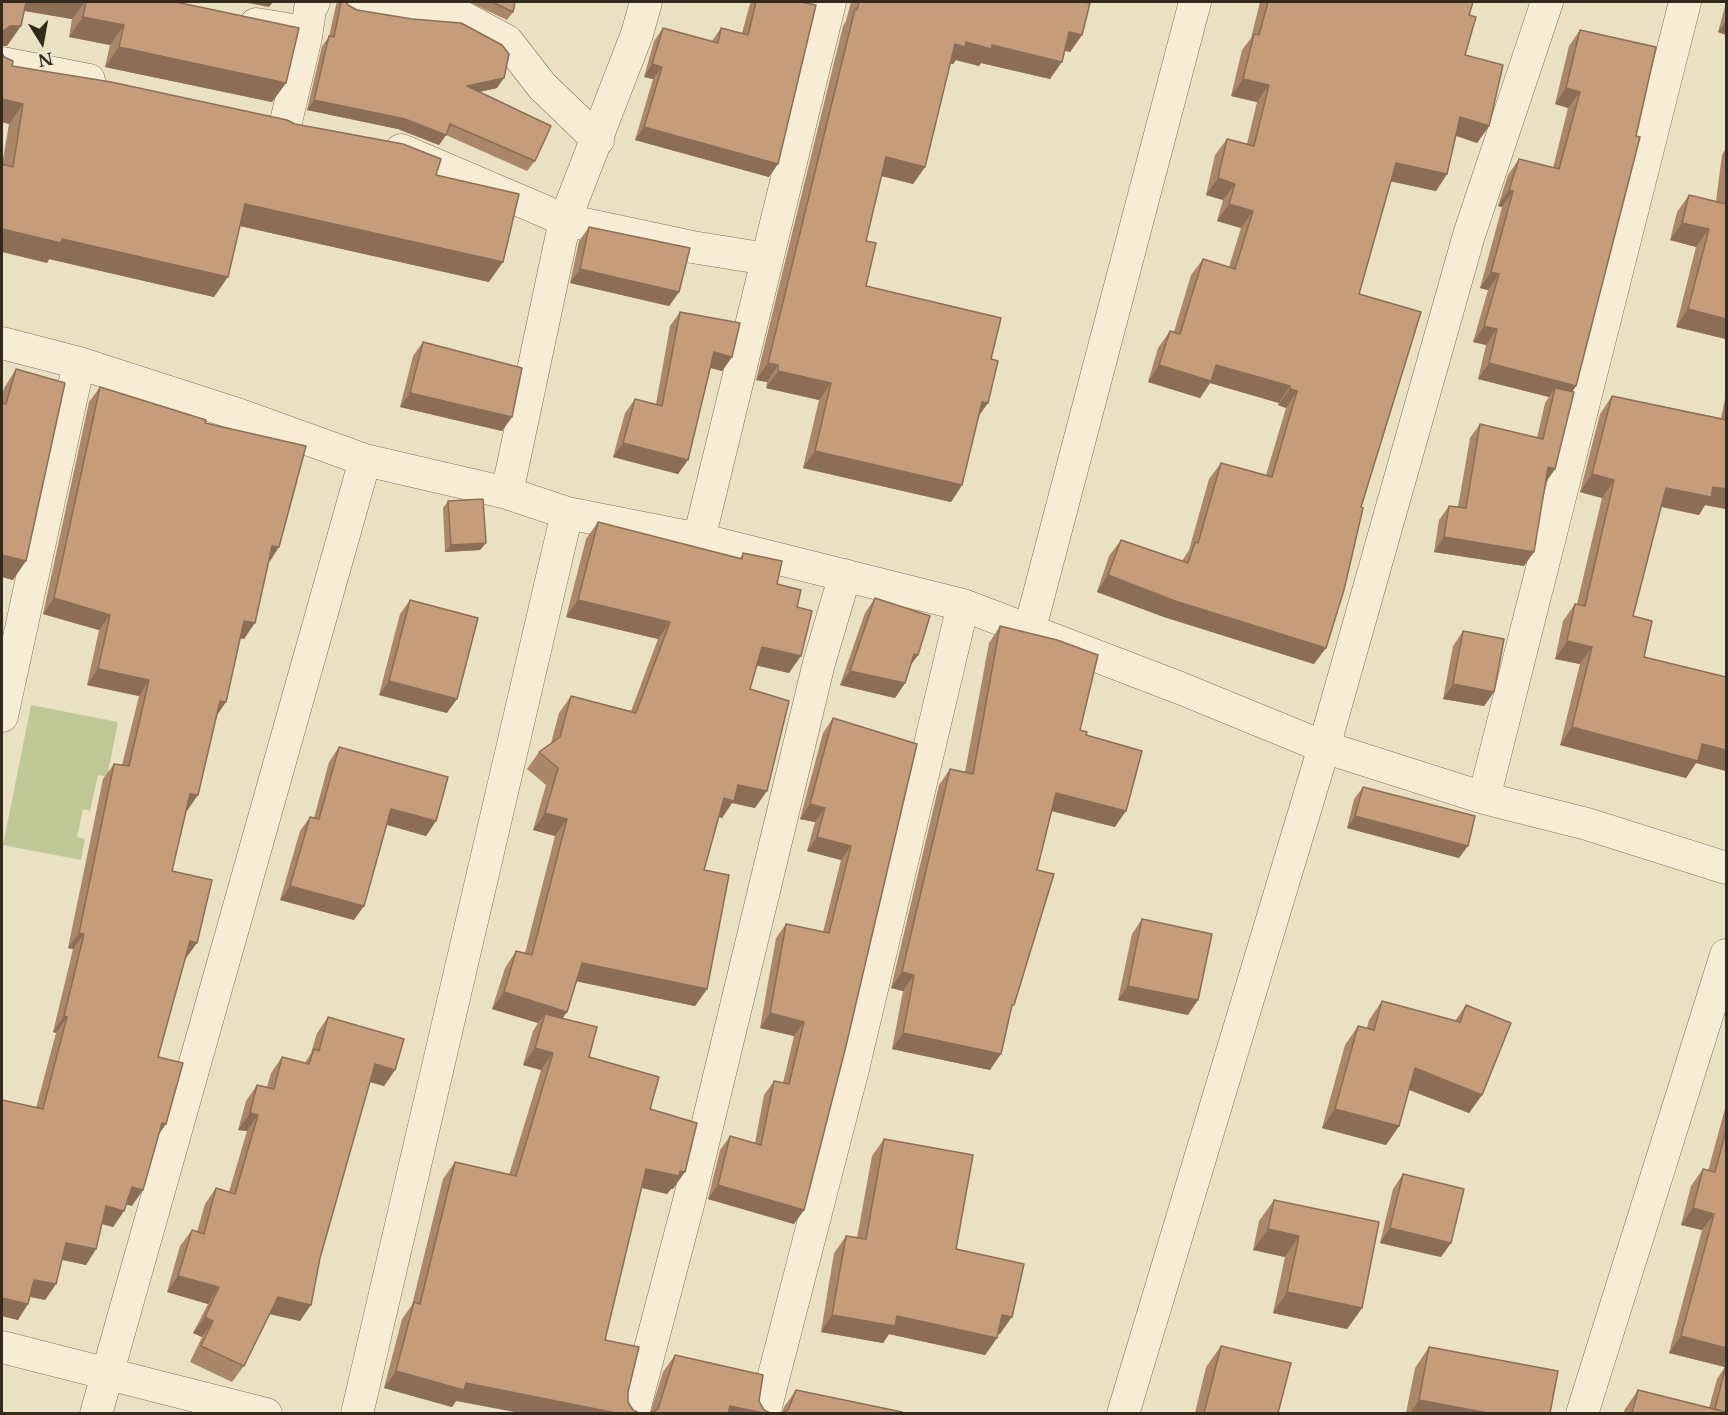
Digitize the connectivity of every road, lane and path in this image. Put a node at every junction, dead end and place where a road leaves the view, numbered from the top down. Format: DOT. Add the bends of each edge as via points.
graph roads {
  1 [pos="314,2"];
  2 [pos="353,2"];
  3 [pos="646,2"];
  4 [pos="830,2"];
  5 [pos="1194,2"];
  6 [pos="1546,2"];
  7 [pos="1685,2"];
  8 [pos="224,17"];
  9 [pos="306,38"];
  10 [pos="2,63"];
  11 [pos="117,86"];
  12 [pos="252,118"];
  13 [pos="285,126"];
  14 [pos="318,132"];
  15 [pos="598,140"];
  16 [pos="372,143"];
  17 [pos="565,220"];
  18 [pos="767,259"];
  19 [pos="2,343"];
  20 [pos="80,363"];
  21 [pos="365,460"];
  22 [pos="507,492"];
  23 [pos="567,513"];
  24 [pos="699,539"];
  25 [pos="845,575"];
  26 [pos="963,605"];
  27 [pos="1029,632"];
  28 [pos="2,716"];
  29 [pos="1324,747"];
  30 [pos="1484,798"];
  31 [pos="1726,868"];
  32 [pos="1726,955"];
  33 [pos="2,1347"];
  34 [pos="105,1374"];
  35 [pos="96,1413"];
  36 [pos="266,1413"];
  37 [pos="357,1413"];
  38 [pos="633,1413"];
  39 [pos="764,1413"];
  40 [pos="1123,1413"];
  41 [pos="1582,1413"];
  1 -- 9 [label="street"];
  2 -- 15 [label="street" via="459,15 507,41 542,86"];
  3 -- 15 [label="street"];
  4 -- 18 [label="street"];
  5 -- 27 [label="street"];
  6 -- 29 [label="street" via="1469,235"];
  7 -- 30 [label="street"];
  8 -- 9 [label="street" via="287,30"];
  9 -- 13 [label="street"];
  10 -- 11 [label="street"];
  12 -- 13 [label="street"];
  13 -- 14 [label="street"];
  15 -- 17 [label="street"];
  16 -- 17 [label="street" via="447,167"];
  17 -- 18 [label="street"];
  17 -- 22 [label="street"];
  18 -- 24 [label="street"];
  19 -- 20 [label="street"];
  20 -- 21 [label="street"];
  20 -- 28 [label="street"];
  21 -- 22 [label="street"];
  21 -- 34 [label="street"];
  22 -- 23 [label="street"];
  23 -- 24 [label="street"];
  23 -- 37 [label="street"];
  24 -- 25 [label="street"];
  25 -- 26 [label="street"];
  25 -- 38 [label="street" via="819,663 689,1201"];
  26 -- 27 [label="street"];
  26 -- 39 [label="street" via="853,1069"];
  27 -- 29 [label="street"];
  29 -- 30 [label="street"];
  29 -- 40 [label="street"];
  30 -- 31 [label="street" via="1587,824"];
  32 -- 41 [label="street"];
  33 -- 34 [label="street"];
  34 -- 35 [label="street"];
  34 -- 36 [label="street"];
}
